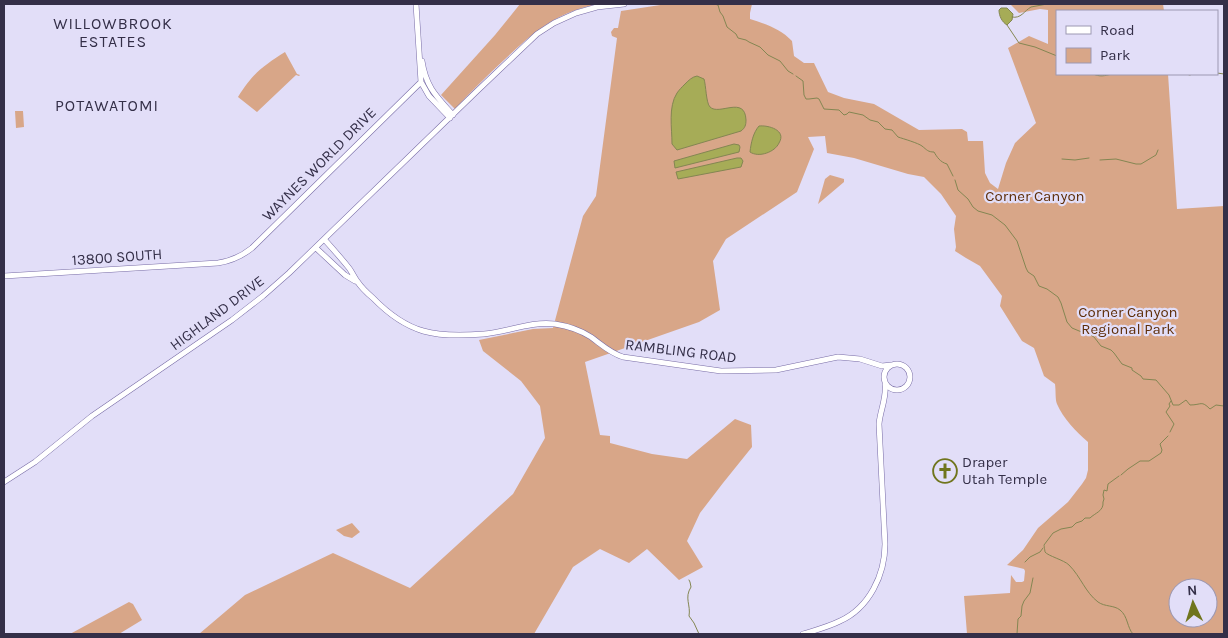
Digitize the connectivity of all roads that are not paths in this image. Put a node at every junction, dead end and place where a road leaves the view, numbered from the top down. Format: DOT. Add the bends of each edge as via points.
graph roads {
  1 [pos="416,4"];
  2 [pos="624,4"];
  3 [pos="424,82"];
  4 [pos="436,103"];
  5 [pos="453,116"];
  6 [pos="426,140"];
  7 [pos="324,239"];
  8 [pos="316,248"];
  9 [pos="231,260"];
  10 [pos="4,276"];
  11 [pos="357,282"];
  12 [pos="876,364"];
  13 [pos="891,365"];
  14 [pos="884,374"];
  15 [pos="885,384"];
  16 [pos="895,390"];
  17 [pos="885,398"];
  18 [pos="4,482"];
  19 [pos="803,634"];
  1 -- 3 [label="street"];
  2 -- 5 [label="street, HIGHLAND DRIVE" via="583,11 554,22 532,39"];
  3 -- 4 [label="street" via="426,92"];
  3 -- 5 [label="street"];
  3 -- 9 [label="street, WAYNES WORLD DRIVE" via="252,248"];
  4 -- 5 [label="street"];
  4 -- 6 [label="street" via="444,118"];
  5 -- 6 [label="street, HIGHLAND DRIVE"];
  6 -- 7 [label="street, HIGHLAND DRIVE"];
  7 -- 8 [label="street, HIGHLAND DRIVE"];
  7 -- 11 [label="street, RAMBLING ROAD"];
  8 -- 11 [label="street, RAMBLING ROAD"];
  8 -- 18 [label="street, HIGHLAND DRIVE" via="248,309 82,423 35,462"];
  9 -- 10 [label="street, 13800 SOUTH"];
  11 -- 12 [label="street, RAMBLING ROAD" via="395,318 434,334 481,334 549,324 566,326 582,333 618,356 713,370 776,370 838,357"];
  12 -- 13 [label="street, RAMBLING ROAD"];
  12 -- 14 [label="street"];
  13 -- 14 [label="street"];
  13 -- 16 [label="street" via="904,366 910,376 906,387"];
  14 -- 15 [label="street"];
  15 -- 16 [label="street"];
  15 -- 17 [label="street"];
  16 -- 17 [label="street"];
  17 -- 19 [label="street" via="878,428 885,554 880,577 862,605 852,614 842,621"];
}
